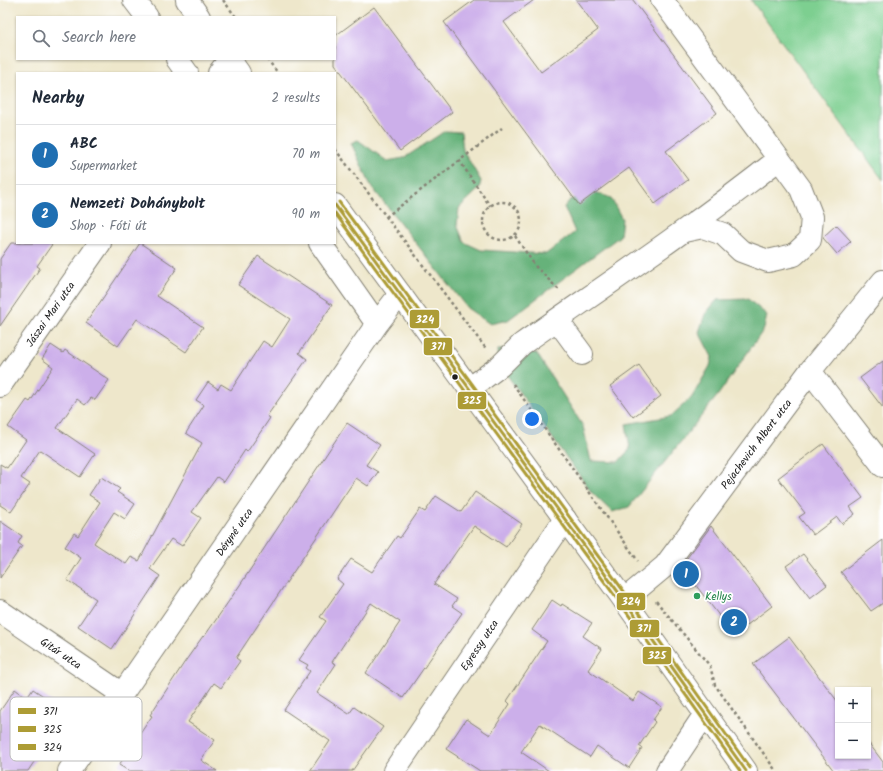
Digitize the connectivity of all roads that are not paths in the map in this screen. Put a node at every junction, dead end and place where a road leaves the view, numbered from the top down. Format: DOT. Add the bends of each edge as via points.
graph roads {
  1 [pos="134,0"];
  2 [pos="187,0"];
  3 [pos="662,0"];
  4 [pos="146,16"];
  5 [pos="198,16"];
  6 [pos="178,60"];
  7 [pos="228,60"];
  8 [pos="230,60"];
  9 [pos="186,72"];
  10 [pos="221,72"];
  11 [pos="238,72"];
  12 [pos="779,159"];
  13 [pos="336,206"];
  14 [pos="684,231"];
  15 [pos="99,244"];
  16 [pos="321,244"];
  17 [pos="883,281"];
  18 [pos="400,294"];
  19 [pos="557,320"];
  20 [pos="377,324"];
  21 [pos="582,354"];
  22 [pos="810,371"];
  23 [pos="0,386"];
  24 [pos="469,389"];
  25 [pos="883,466"];
  26 [pos="565,519"];
  27 [pos="624,600"];
  28 [pos="0,611"];
  29 [pos="122,694"];
  30 [pos="120,697"];
  31 [pos="705,714"];
  32 [pos="76,761"];
  33 [pos="69,771"];
  34 [pos="394,771"];
  35 [pos="667,771"];
  36 [pos="746,771"];
  1 -- 4 [label="street"];
  2 -- 5 [label="street"];
  3 -- 12 [label="street"];
  6 -- 9 [label="street"];
  7 -- 10 [label="street"];
  8 -- 11 [label="street"];
  12 -- 14 [label="street"];
  12 -- 14 [label="street" via="801,189 812,217 810,240 794,255 768,261 741,251 723,234 703,227"];
  13 -- 18 [label="street"];
  14 -- 19 [label="street"];
  15 -- 23 [label="street, Jászai Mari utca"];
  16 -- 20 [label="street"];
  17 -- 22 [label="street, Pejachevich Albert utca"];
  18 -- 20 [label="street, Déryné utca"];
  18 -- 24 [label="street"];
  19 -- 21 [label="street"];
  19 -- 24 [label="street" via="522,344 500,366"];
  20 -- 29 [label="street, Déryné utca"];
  22 -- 25 [label="street"];
  22 -- 27 [label="street, Pejachevich Albert utca" via="665,566"];
  24 -- 26 [label="street"];
  26 -- 27 [label="street"];
  26 -- 34 [label="street, Egressy utca"];
  27 -- 31 [label="street"];
  28 -- 29 [label="street, Gitár utca"];
  29 -- 30 [label="street, Déryné utca"];
  31 -- 35 [label="street"];
  31 -- 36 [label="street"];
  32 -- 33 [label="street, Déryné utca"];
}
